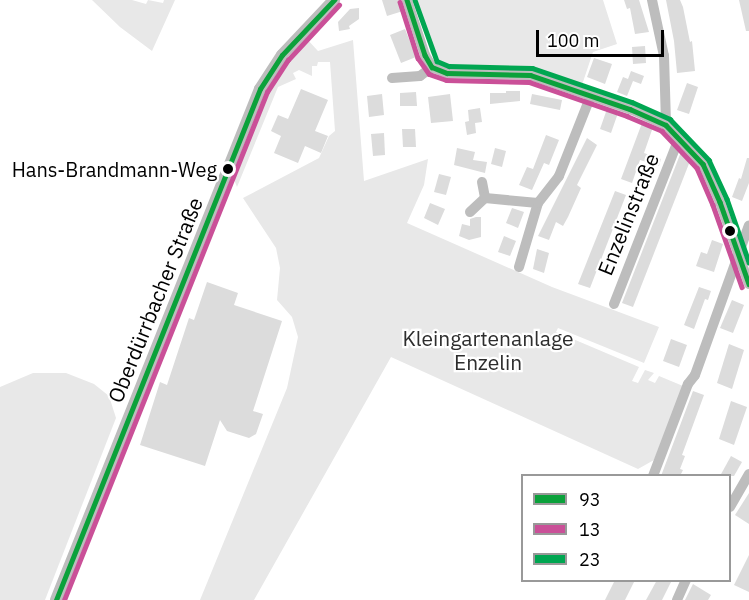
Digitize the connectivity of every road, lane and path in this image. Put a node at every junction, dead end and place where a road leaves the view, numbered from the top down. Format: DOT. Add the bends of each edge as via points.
graph roads {
  1 [pos="333,0"];
  2 [pos="407,0"];
  3 [pos="652,0"];
  4 [pos="432,67"];
  5 [pos="392,78"];
  6 [pos="591,94"];
  7 [pos="666,125"];
  8 [pos="679,138"];
  9 [pos="482,182"];
  10 [pos="485,198"];
  11 [pos="538,203"];
  12 [pos="470,212"];
  13 [pos="749,225"];
  14 [pos="739,251"];
  15 [pos="519,267"];
  16 [pos="749,284"];
  17 [pos="614,304"];
  18 [pos="654,474"];
  19 [pos="749,474"];
  20 [pos="731,504"];
  21 [pos="685,582"];
  22 [pos="56,600"];
  23 [pos="677,600"];
  1 -- 22 [label="street, Oberdürrbacher Straße" via="282,55 260,89"];
  2 -- 4 [label="street"];
  3 -- 7 [label="street" via="664,56"];
  4 -- 5 [label="street" via="420,76"];
  4 -- 6 [label="street" via="447,73 530,75"];
  6 -- 7 [label="street"];
  6 -- 11 [label="street" via="559,176"];
  7 -- 8 [label="street"];
  8 -- 14 [label="street" via="703,164"];
  8 -- 17 [label="street, Enzelinstraße"];
  9 -- 10 [label="street"];
  10 -- 11 [label="street"];
  10 -- 12 [label="street"];
  11 -- 15 [label="street"];
  13 -- 14 [label="street"];
  14 -- 16 [label="street"];
  14 -- 18 [label="street" via="695,375 687,384"];
  19 -- 20 [label="street"];
  21 -- 23 [label="street"];
}
